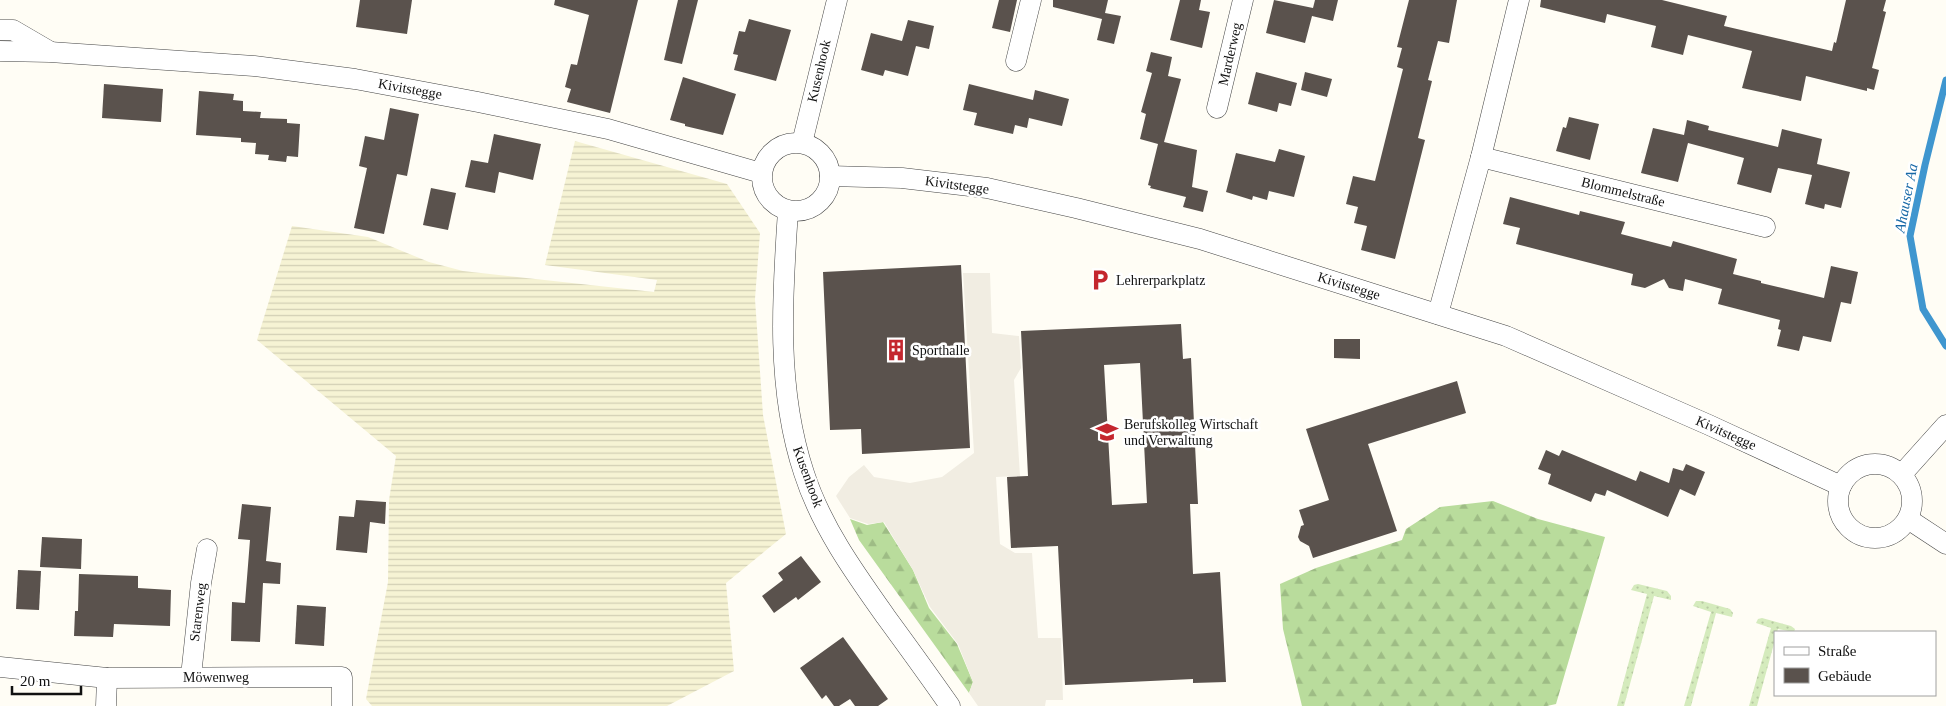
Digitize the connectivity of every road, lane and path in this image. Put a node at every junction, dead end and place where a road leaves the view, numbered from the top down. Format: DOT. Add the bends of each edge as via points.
graph roads {
  1 [pos="837,0"];
  2 [pos="1031,0"];
  3 [pos="1243,0"];
  4 [pos="1520,0"];
  5 [pos="0,30"];
  6 [pos="0,51"];
  7 [pos="50,52"];
  8 [pos="1016,61"];
  9 [pos="1217,108"];
  10 [pos="802,143"];
  11 [pos="1481,157"];
  12 [pos="761,173"];
  13 [pos="830,176"];
  14 [pos="788,210"];
  15 [pos="1765,227"];
  16 [pos="1438,314"];
  17 [pos="1941,431"];
  18 [pos="1902,474"];
  19 [pos="1841,486"];
  20 [pos="1908,519"];
  21 [pos="1946,544"];
  22 [pos="208,549"];
  23 [pos="0,667"];
  24 [pos="191,676"];
  25 [pos="108,678"];
  26 [pos="106,706"];
  27 [pos="342,706"];
  28 [pos="950,706"];
  1 -- 10 [label="street, Kusenhook"];
  2 -- 8 [label="street"];
  3 -- 9 [label="street, Marderweg"];
  4 -- 11 [label="street"];
  5 -- 7 [label="street, Kivitstegge" via="13,30"];
  6 -- 7 [label="street, Kivitstegge"];
  7 -- 12 [label="street, Kivitstegge" via="254,66 355,79 608,129"];
  10 -- 12 [label="street" via="786,144 773,151"];
  10 -- 13 [label="street" via="822,155"];
  11 -- 15 [label="street, Blommelstraße"];
  11 -- 16 [label="street"];
  12 -- 14 [label="street" via="768,198"];
  13 -- 14 [label="street" via="829,187 815,206 806,210"];
  13 -- 16 [label="street, Kivitstegge" via="902,178 987,188 1076,208 1200,239"];
  14 -- 28 [label="street, Kusenhook" via="783,336 794,438 804,474 833,537 854,572"];
  16 -- 19 [label="street, Kivitstegge" via="1533,347"];
  17 -- 18 [label="street"];
  18 -- 19 [label="street" via="1890,466 1876,463 1861,466"];
  18 -- 20 [label="street" via="1912,496"];
  19 -- 20 [label="street" via="1839,509 1851,529 1861,535 1877,538 1892,534"];
  20 -- 21 [label="street"];
  22 -- 24 [label="street, Starenweg"];
  23 -- 25 [label="street, Möwenweg"];
  24 -- 25 [label="street, Möwenweg"];
  24 -- 27 [label="street, Möwenweg" via="342,677"];
  25 -- 26 [label="street"];
}
